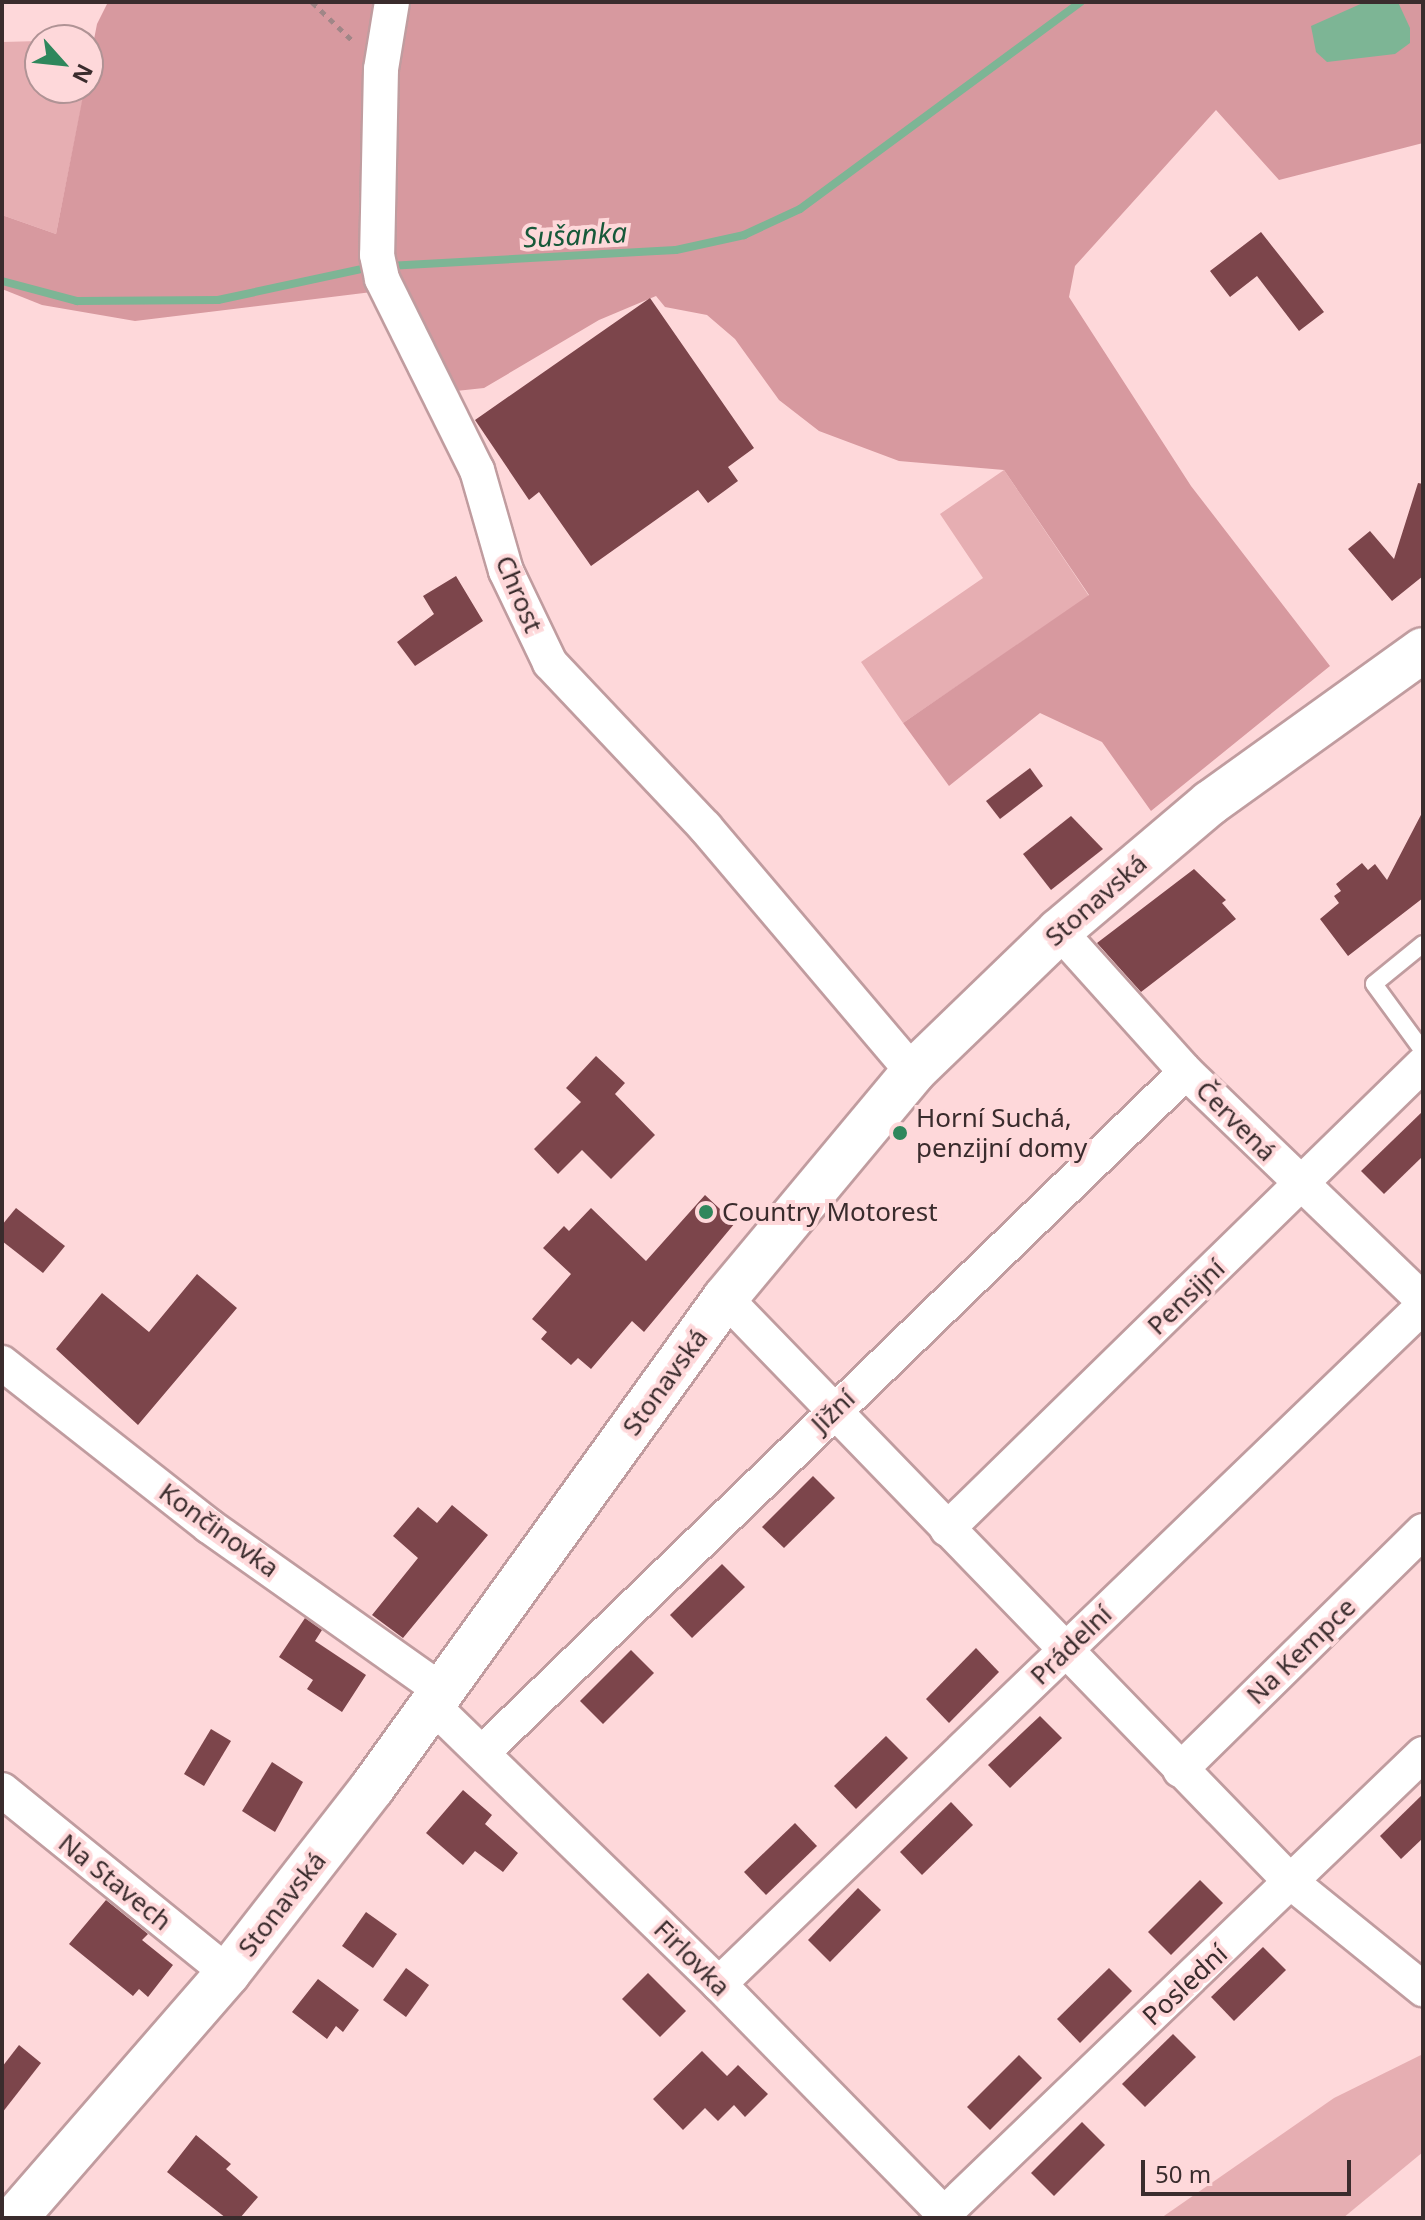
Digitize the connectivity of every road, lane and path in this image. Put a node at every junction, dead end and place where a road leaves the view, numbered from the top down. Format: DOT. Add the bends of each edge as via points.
graph roads {
  1 [pos="312,2"];
  2 [pos="392,2"];
  3 [pos="381,69"];
  4 [pos="1423,650"];
  5 [pos="1059,931"];
  6 [pos="1423,944"];
  7 [pos="1423,1051"];
  8 [pos="1423,1064"];
  9 [pos="913,1072"];
  10 [pos="1186,1072"];
  11 [pos="1300,1186"];
  12 [pos="725,1298"];
  13 [pos="1423,1303"];
  14 [pos="2,1363"];
  15 [pos="833,1411"];
  16 [pos="947,1529"];
  17 [pos="1423,1531"];
  18 [pos="1067,1649"];
  19 [pos="436,1697"];
  20 [pos="483,1752"];
  21 [pos="1423,1754"];
  22 [pos="1180,1770"];
  23 [pos="2,1790"];
  24 [pos="1292,1883"];
  25 [pos="228,1973"];
  26 [pos="719,1984"];
  27 [pos="1423,1989"];
  28 [pos="946,2216"];
  29 [pos="15,2218"];
  1 -- 3 [label="path"];
  2 -- 3 [label="street, Chrost"];
  3 -- 9 [label="street, Chrost" via="380,267 477,470 506,571 550,663 705,827"];
  4 -- 5 [label="main road, Stonavská" via="1210,803"];
  5 -- 9 [label="main road, Stonavská"];
  5 -- 10 [label="street, Červená"];
  6 -- 7 [label="lane" via="1374,984"];
  8 -- 11 [label="street, Pensijní"];
  9 -- 12 [label="main road, Stonavská"];
  10 -- 11 [label="street, Červená"];
  10 -- 15 [label="street, Jižní"];
  11 -- 13 [label="street, Červená"];
  11 -- 16 [label="street, Pensijní"];
  12 -- 15 [label="street"];
  12 -- 19 [label="main road, Stonavská"];
  13 -- 18 [label="street, Prádelní"];
  14 -- 19 [label="street, Končinovka"];
  15 -- 16 [label="street"];
  15 -- 20 [label="street, Jižní"];
  16 -- 18 [label="street"];
  17 -- 22 [label="street, Na Kempce"];
  18 -- 22 [label="street"];
  18 -- 26 [label="street, Prádelní"];
  19 -- 20 [label="street, Firlovka"];
  19 -- 25 [label="main road, Stonavská"];
  20 -- 26 [label="street, Firlovka"];
  21 -- 24 [label="street, Poslední"];
  22 -- 24 [label="street"];
  23 -- 25 [label="street, Na Stavech"];
  24 -- 27 [label="street"];
  24 -- 28 [label="street, Poslední"];
  25 -- 29 [label="main road, Stonavská"];
  26 -- 28 [label="street, Firlovka"];
}
